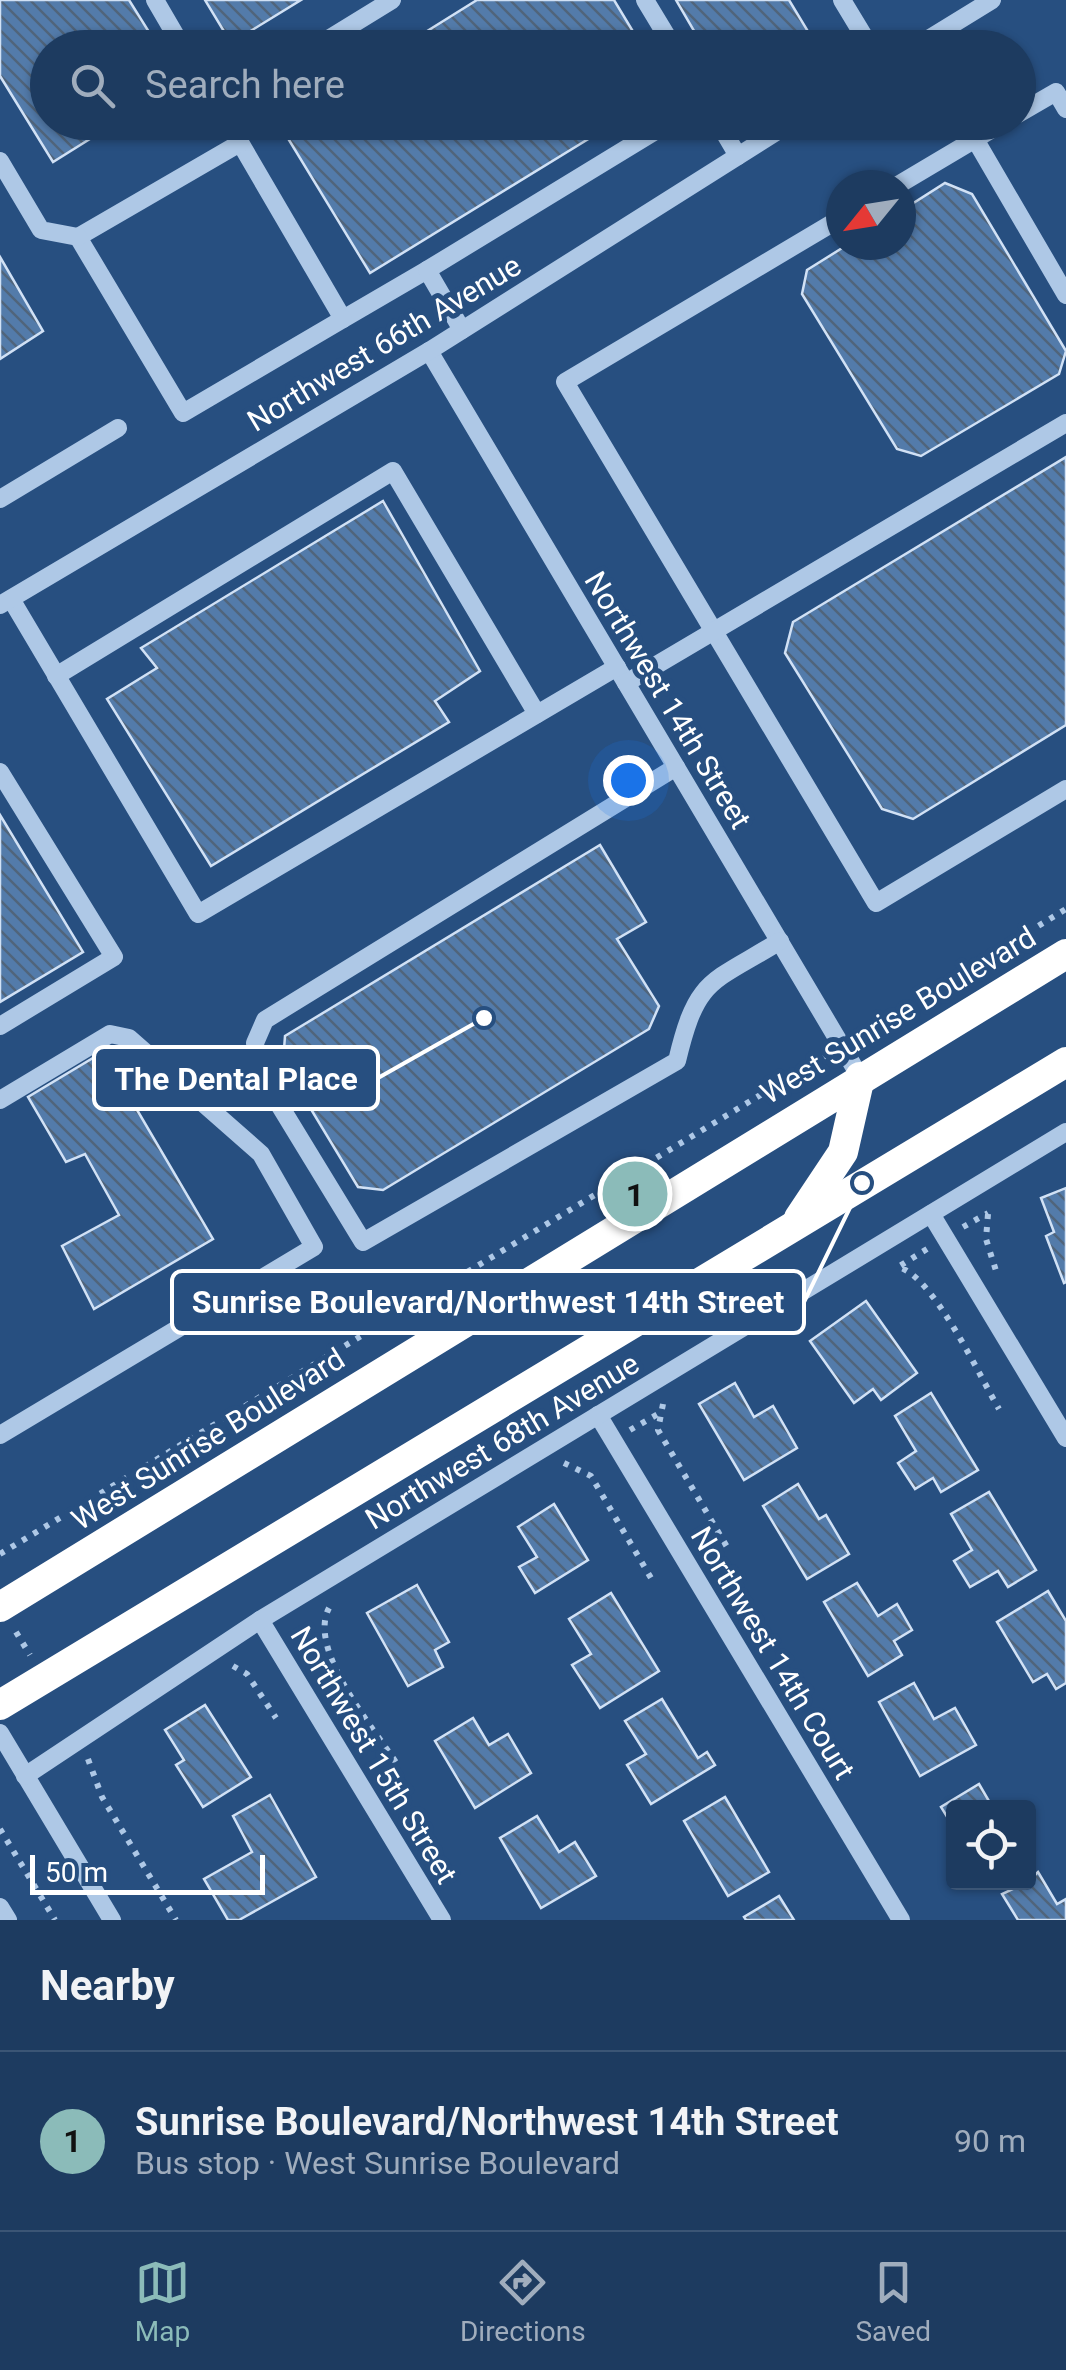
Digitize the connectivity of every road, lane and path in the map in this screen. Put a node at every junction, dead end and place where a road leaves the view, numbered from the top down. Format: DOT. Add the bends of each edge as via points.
graph roads {
  1 [pos="155,0"];
  2 [pos="392,0"];
  3 [pos="646,0"];
  4 [pos="842,0"];
  5 [pos="992,0"];
  6 [pos="965,7"];
  7 [pos="172,30"];
  8 [pos="343,30"];
  9 [pos="664,30"];
  10 [pos="860,30"];
  11 [pos="937,30"];
  12 [pos="1036,104"];
  13 [pos="1066,109"];
  14 [pos="238,140"];
  15 [pos="640,140"];
  16 [pos="729,140"];
  17 [pos="763,140"];
  18 [pos="975,140"];
  19 [pos="240,143"];
  20 [pos="738,156"];
  21 [pos="0,161"];
  22 [pos="916,174"];
  23 [pos="826,227"];
  24 [pos="78,237"];
  25 [pos="427,270"];
  26 [pos="1066,295"];
  27 [pos="344,318"];
  28 [pos="462,330"];
  29 [pos="428,350"];
  30 [pos="1066,424"];
  31 [pos="118,428"];
  32 [pos="0,499"];
  33 [pos="5,602"];
  34 [pos="714,631"];
  35 [pos="621,675"];
  36 [pos="56,676"];
  37 [pos="536,714"];
  38 [pos="676,767"];
  39 [pos="0,772"];
  40 [pos="1066,789"];
  41 [pos="1066,909"];
  42 [pos="780,941"];
  43 [pos="1066,954"];
  44 [pos="0,1026"];
  45 [pos="842,1046"];
  46 [pos="1066,1062"];
  47 [pos="860,1078"];
  48 [pos="0,1100"];
  49 [pos="1066,1132"];
  50 [pos="931,1214"];
  51 [pos="794,1225"];
  52 [pos="945,1237"];
  53 [pos="886,1266"];
  54 [pos="898,1267"];
  55 [pos="1002,1285"];
  56 [pos="671,1394"];
  57 [pos="999,1409"];
  58 [pos="598,1415"];
  59 [pos="0,1436"];
  60 [pos="1066,1438"];
  61 [pos="547,1466"];
  62 [pos="730,1552"];
  63 [pos="0,1554"];
  64 [pos="651,1578"];
  65 [pos="340,1598"];
  66 [pos="0,1607"];
  67 [pos="260,1620"];
  68 [pos="0,1705"];
  69 [pos="0,1733"];
  70 [pos="396,1764"];
  71 [pos="25,1776"];
  72 [pos="102,1797"];
  73 [pos="0,1829"];
  74 [pos="0,1907"];
  75 [pos="8,1920"];
  76 [pos="55,1920"];
  77 [pos="112,1920"];
  78 [pos="176,1920"];
  79 [pos="442,1920"];
  80 [pos="901,1920"];
  1 -- 7 [label="street"];
  2 -- 8 [label="street"];
  3 -- 9 [label="street"];
  4 -- 10 [label="street"];
  5 -- 6 [label="street"];
  6 -- 11 [label="street"];
  12 -- 13 [label="street" via="1056,92"];
  14 -- 19 [label="street"];
  15 -- 25 [label="street"];
  16 -- 20 [label="street"];
  17 -- 20 [label="street, Northwest 66th Avenue"];
  18 -- 22 [label="street"];
  18 -- 26 [label="street"];
  19 -- 24 [label="street"];
  19 -- 27 [label="street"];
  20 -- 28 [label="street, Northwest 66th Avenue"];
  21 -- 24 [label="street" via="41,230"];
  23 -- 34 [label="street" via="565,382"];
  24 -- 27 [label="street" via="183,414"];
  25 -- 27 [label="street"];
  25 -- 28 [label="street"];
  28 -- 29 [label="street, Northwest 66th Avenue"];
  29 -- 33 [label="street, Northwest 66th Avenue"];
  29 -- 35 [label="street, Northwest 14th Street"];
  30 -- 34 [label="street"];
  31 -- 32 [label="street"];
  33 -- 36 [label="street"];
  34 -- 35 [label="street"];
  34 -- 40 [label="street" via="876,904"];
  35 -- 37 [label="street"];
  35 -- 38 [label="street, Northwest 14th Street"];
  36 -- 37 [label="street" via="198,914"];
  36 -- 37 [label="street" via="393,471"];
  38 -- 42 [label="street, Northwest 14th Street"];
  38 -- 42 [label="street" via="265,1020 256,1043 258,1070 363,1242 677,1061 700,990"];
  39 -- 44 [label="street" via="114,957"];
  41 -- 45 [label="path"];
  42 -- 45 [label="street, Northwest 14th Street"];
  43 -- 47 [label="highway, West Sunrise Boulevard"];
  45 -- 47 [label="street, Northwest 14th Street"];
  45 -- 63 [label="path"];
  46 -- 51 [label="highway"];
  47 -- 51 [label="highway" via="843,1152"];
  47 -- 66 [label="highway, West Sunrise Boulevard"];
  48 -- 59 [label="street" via="110,1034 130,1038 261,1154 314,1247"];
  49 -- 50 [label="street, Northwest 68th Avenue"];
  50 -- 52 [label="street"];
  50 -- 58 [label="street, Northwest 68th Avenue"];
  51 -- 68 [label="highway"];
  52 -- 54 [label="path"];
  52 -- 55 [label="path" via="989,1209 986,1239"];
  52 -- 60 [label="street"];
  53 -- 54 [label="path"];
  54 -- 57 [label="path" via="918,1276 932,1295"];
  56 -- 62 [label="path" via="658,1430"];
  58 -- 67 [label="street, Northwest 68th Avenue"];
  58 -- 80 [label="street, Northwest 14th Court"];
  61 -- 64 [label="path" via="562,1463 591,1476"];
  65 -- 70 [label="path" via="322,1622 323,1643"];
  67 -- 71 [label="street, Northwest 68th Avenue"];
  67 -- 79 [label="street, Northwest 15th Street"];
  69 -- 71 [label="street"];
  71 -- 77 [label="street"];
  72 -- 78 [label="path"];
  73 -- 76 [label="path"];
  74 -- 75 [label="street"];
}
